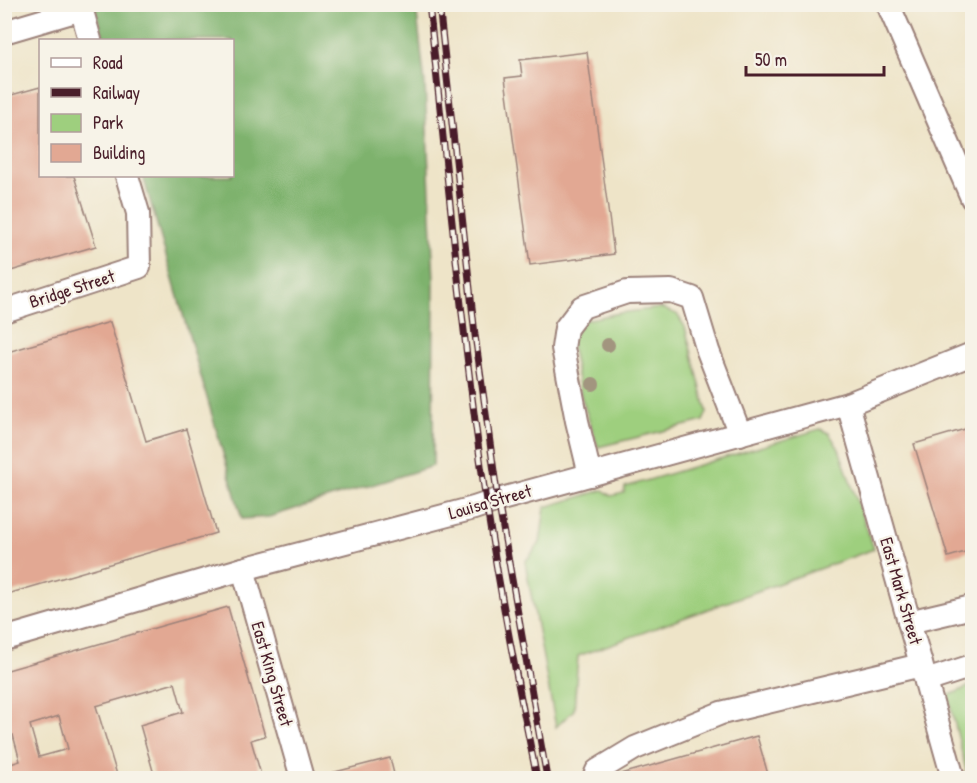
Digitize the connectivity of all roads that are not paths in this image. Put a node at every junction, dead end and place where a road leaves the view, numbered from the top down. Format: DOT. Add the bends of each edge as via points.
graph roads {
  1 [pos="888,4"];
  2 [pos="81,7"];
  3 [pos="4,32"];
  4 [pos="90,39"];
  5 [pos="127,177"];
  6 [pos="972,198"];
  7 [pos="4,311"];
  8 [pos="972,354"];
  9 [pos="849,404"];
  10 [pos="740,434"];
  11 [pos="590,475"];
  12 [pos="243,569"];
  13 [pos="972,607"];
  14 [pos="909,622"];
  15 [pos="4,639"];
  16 [pos="972,666"];
  17 [pos="924,673"];
  18 [pos="302,778"];
  19 [pos="594,778"];
  20 [pos="953,778"];
  1 -- 6 [label="street"];
  2 -- 3 [label="street"];
  2 -- 4 [label="street"];
  5 -- 7 [label="street, Bridge Street" via="138,213 139,267"];
  8 -- 9 [label="street, Louisa Street"];
  9 -- 10 [label="street, Louisa Street"];
  9 -- 14 [label="street, East Mark Street"];
  10 -- 11 [label="street, Louisa Street"];
  10 -- 11 [label="street" via="692,298 671,291 627,292 582,307 566,328 563,348"];
  11 -- 12 [label="street, Louisa Street"];
  12 -- 15 [label="street, Louisa Street"];
  12 -- 18 [label="street, East King Street"];
  13 -- 14 [label="street"];
  14 -- 17 [label="street, East Mark Street"];
  16 -- 17 [label="street"];
  17 -- 19 [label="street" via="722,713 635,748 597,771"];
  17 -- 20 [label="street, East Mark Street"];
}
